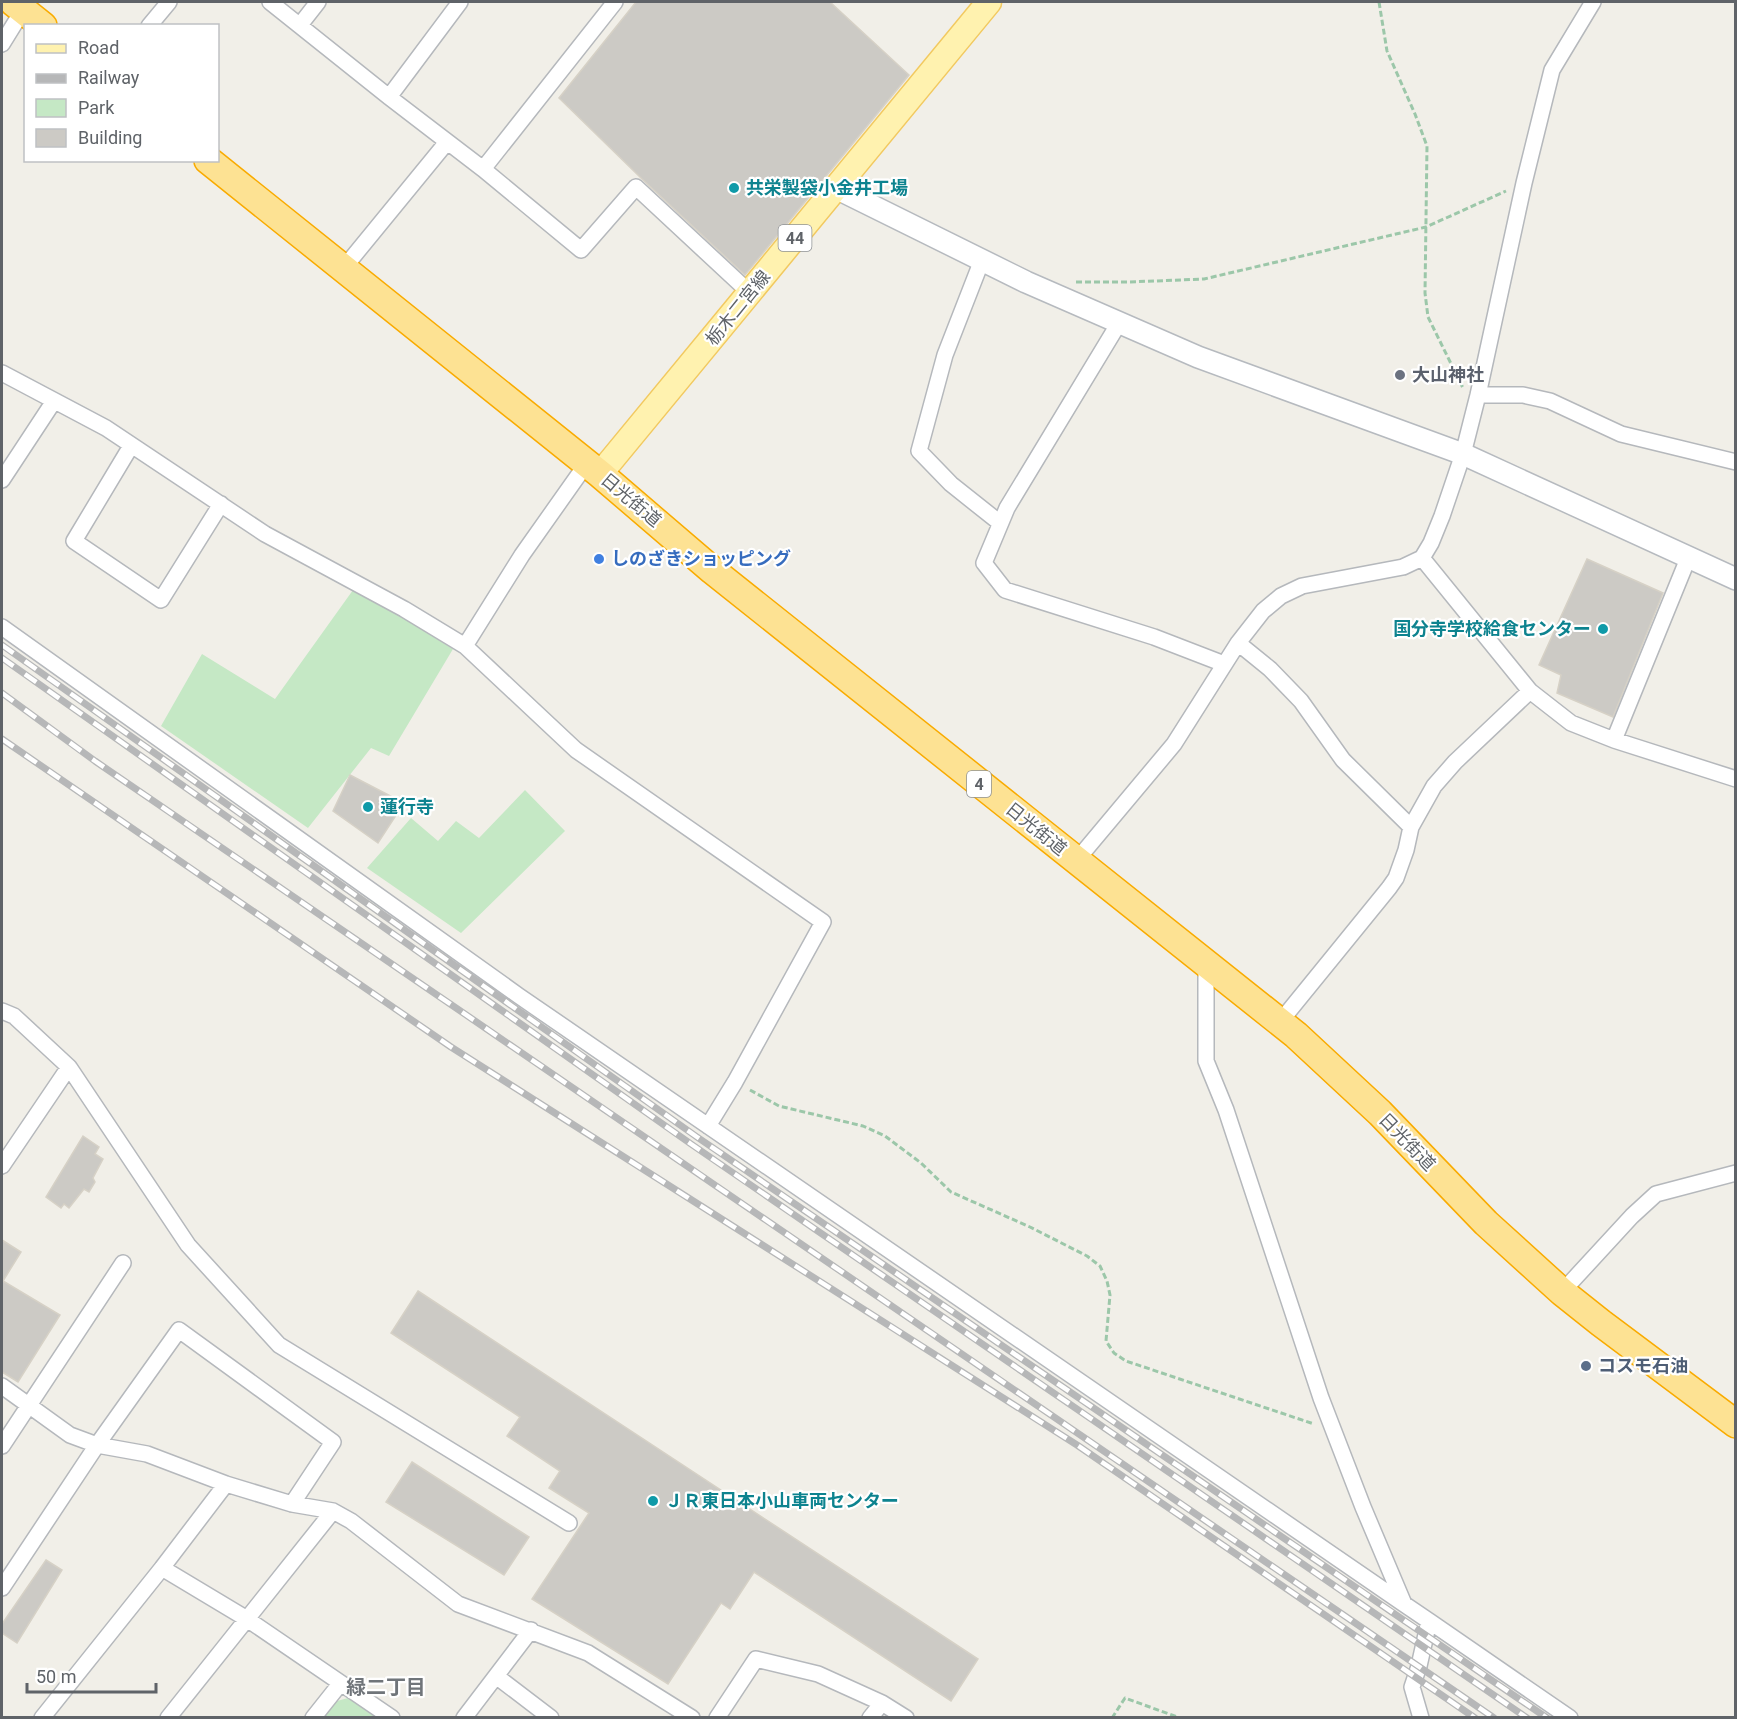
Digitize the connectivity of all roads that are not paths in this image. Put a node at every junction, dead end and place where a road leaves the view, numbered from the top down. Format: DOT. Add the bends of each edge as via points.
graph roads {
  1 [pos="169,2"];
  2 [pos="270,2"];
  3 [pos="318,2"];
  4 [pos="460,2"];
  5 [pos="615,2"];
  6 [pos="988,2"];
  7 [pos="1593,2"];
  8 [pos="27,12"];
  9 [pos="152,24"];
  10 [pos="300,25"];
  11 [pos="2,44"];
  12 [pos="389,97"];
  13 [pos="447,142"];
  14 [pos="210,162"];
  15 [pos="483,169"];
  16 [pos="837,188"];
  17 [pos="981,260"];
  18 [pos="343,269"];
  19 [pos="750,293"];
  20 [pos="1119,323"];
  21 [pos="2,373"];
  22 [pos="1477,399"];
  23 [pos="54,401"];
  24 [pos="131,446"];
  25 [pos="1463,454"];
  26 [pos="1736,462"];
  27 [pos="594,469"];
  28 [pos="2,480"];
  29 [pos="221,504"];
  30 [pos="1000,523"];
  31 [pos="1689,556"];
  32 [pos="1422,558"];
  33 [pos="1736,579"];
  34 [pos="2,627"];
  35 [pos="1238,643"];
  36 [pos="465,646"];
  37 [pos="1224,664"];
  38 [pos="1530,691"];
  39 [pos="1614,740"];
  40 [pos="1736,779"];
  41 [pos="1411,827"];
  42 [pos="1076,861"];
  43 [pos="1206,962"];
  44 [pos="2,1011"];
  45 [pos="1280,1022"];
  46 [pos="69,1067"];
  47 [pos="708,1126"];
  48 [pos="2,1166"];
  49 [pos="1736,1173"];
  50 [pos="123,1263"];
  51 [pos="1562,1292"];
  52 [pos="2,1386"];
  53 [pos="28,1406"];
  54 [pos="1736,1424"];
  55 [pos="97,1445"];
  56 [pos="2,1446"];
  57 [pos="226,1484"];
  58 [pos="292,1504"];
  59 [pos="333,1511"];
  60 [pos="569,1523"];
  61 [pos="162,1568"];
  62 [pos="2,1588"];
  63 [pos="1404,1604"];
  64 [pos="247,1619"];
  65 [pos="1429,1622"];
  66 [pos="531,1630"];
  67 [pos="496,1676"];
  68 [pos="340,1684"];
  69 [pos="882,1703"];
  70 [pos="42,1718"];
  71 [pos="168,1718"];
  72 [pos="313,1718"];
  73 [pos="392,1718"];
  74 [pos="464,1718"];
  75 [pos="551,1718"];
  76 [pos="692,1718"];
  77 [pos="717,1718"];
  78 [pos="870,1718"];
  79 [pos="906,1718"];
  80 [pos="1421,1718"];
  81 [pos="1570,1718"];
  1 -- 9 [label="street"];
  2 -- 10 [label="street"];
  3 -- 10 [label="street"];
  4 -- 12 [label="street"];
  5 -- 15 [label="street"];
  6 -- 16 [label="main road, 栃木二宮線 / 44"];
  7 -- 22 [label="street" via="1552,70"];
  8 -- 11 [label="street"];
  10 -- 12 [label="street"];
  12 -- 13 [label="street"];
  13 -- 15 [label="street"];
  13 -- 18 [label="street"];
  14 -- 18 [label="highway, 日光街道 / 4"];
  15 -- 19 [label="street" via="581,250 636,187"];
  16 -- 17 [label="street"];
  16 -- 19 [label="main road, 栃木二宮線 / 44"];
  17 -- 20 [label="street"];
  17 -- 30 [label="street" via="945,354 918,451 951,484"];
  18 -- 27 [label="highway, 日光街道 / 4"];
  19 -- 27 [label="main road, 栃木二宮線 / 44"];
  20 -- 25 [label="street" via="1198,357"];
  20 -- 30 [label="street"];
  21 -- 23 [label="street"];
  22 -- 25 [label="street"];
  22 -- 26 [label="street" via="1523,395 1550,401 1621,434"];
  23 -- 24 [label="street"];
  23 -- 28 [label="street"];
  24 -- 29 [label="street"];
  24 -- 29 [label="street" via="74,541 161,600"];
  25 -- 31 [label="street"];
  25 -- 32 [label="street" via="1442,516"];
  27 -- 36 [label="street" via="522,555"];
  27 -- 42 [label="highway, 日光街道 / 4" via="712,570"];
  29 -- 36 [label="street" via="265,534"];
  30 -- 37 [label="street" via="984,563 1005,590 1154,637"];
  31 -- 33 [label="street"];
  31 -- 39 [label="street"];
  32 -- 35 [label="street" via="1389,571 1292,590 1263,611"];
  32 -- 38 [label="street"];
  34 -- 47 [label="street"];
  35 -- 37 [label="street"];
  35 -- 41 [label="street" via="1301,701 1343,760"];
  36 -- 47 [label="street" via="576,750 823,922"];
  37 -- 42 [label="street" via="1174,744"];
  38 -- 39 [label="street" via="1571,723"];
  38 -- 41 [label="street" via="1434,786"];
  39 -- 40 [label="street"];
  41 -- 45 [label="street" via="1396,878"];
  42 -- 43 [label="highway, 日光街道 / 4"];
  43 -- 45 [label="highway, 日光街道 / 4"];
  43 -- 63 [label="street" via="1206,1061 1226,1110 1333,1431"];
  44 -- 46 [label="street" via="14,1016"];
  45 -- 51 [label="highway, 日光街道 / 4" via="1380,1113 1486,1223"];
  46 -- 48 [label="street"];
  46 -- 60 [label="street" via="188,1245 279,1345"];
  47 -- 63 [label="street"];
  49 -- 51 [label="street" via="1656,1194"];
  50 -- 53 [label="street"];
  51 -- 54 [label="highway, 日光街道 / 4"];
  52 -- 53 [label="street"];
  53 -- 55 [label="street" via="70,1435"];
  53 -- 56 [label="street"];
  55 -- 57 [label="street" via="147,1454"];
  55 -- 58 [label="street" via="179,1330 333,1442"];
  55 -- 62 [label="street"];
  57 -- 58 [label="street"];
  57 -- 61 [label="street"];
  58 -- 59 [label="street"];
  59 -- 64 [label="street"];
  59 -- 66 [label="street" via="458,1604"];
  61 -- 64 [label="street"];
  61 -- 70 [label="street"];
  63 -- 65 [label="street"];
  64 -- 68 [label="street"];
  64 -- 71 [label="street"];
  65 -- 80 [label="street" via="1412,1687"];
  65 -- 81 [label="street"];
  66 -- 67 [label="street"];
  66 -- 76 [label="street" via="588,1653"];
  67 -- 74 [label="street"];
  67 -- 75 [label="street"];
  68 -- 72 [label="street"];
  68 -- 73 [label="street"];
  69 -- 77 [label="street" via="818,1674 756,1659"];
  69 -- 78 [label="street"];
  69 -- 79 [label="street"];
}
